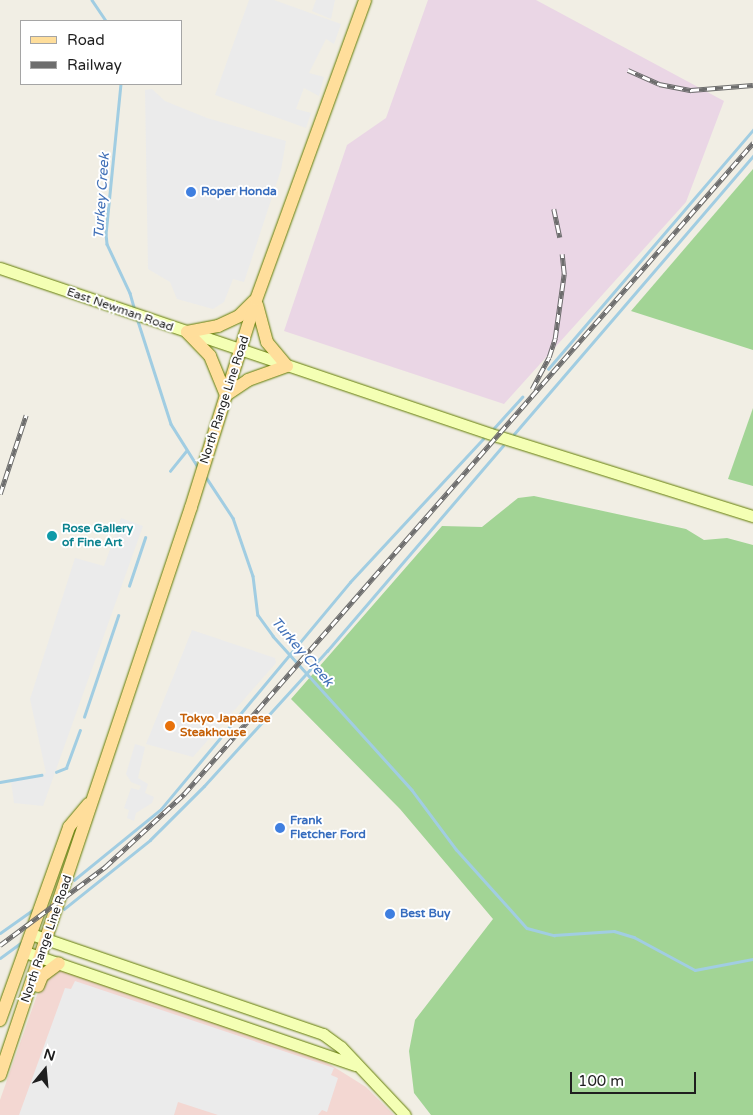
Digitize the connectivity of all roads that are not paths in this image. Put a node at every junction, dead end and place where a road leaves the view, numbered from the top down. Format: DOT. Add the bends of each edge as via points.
graph roads {
  1 [pos="365,0"];
  2 [pos="0,268"];
  3 [pos="256,300"];
  4 [pos="187,332"];
  5 [pos="241,350"];
  6 [pos="287,366"];
  7 [pos="226,395"];
  8 [pos="753,516"];
  9 [pos="89,802"];
  10 [pos="32,934"];
  11 [pos="48,939"];
  12 [pos="25,952"];
  13 [pos="41,957"];
  14 [pos="59,963"];
  15 [pos="0,1020"];
  16 [pos="356,1066"];
  17 [pos="0,1075"];
  18 [pos="0,1086"];
  19 [pos="404,1115"];
  1 -- 3 [label="main road, North Range Line Road"];
  2 -- 4 [label="street, East Newman Road"];
  3 -- 4 [label="main road" via="239,316 218,326"];
  3 -- 5 [label="main road, North Range Line Road"];
  3 -- 6 [label="main road" via="267,342"];
  4 -- 5 [label="street, East Newman Road"];
  4 -- 7 [label="main road" via="210,356"];
  5 -- 6 [label="street, East Newman Road"];
  5 -- 7 [label="main road, North Range Line Road"];
  6 -- 7 [label="main road" via="248,380"];
  6 -- 8 [label="street, East Newman Road"];
  7 -- 9 [label="main road, North Range Line Road" via="191,507"];
  9 -- 10 [label="main road, North Range Line Road" via="69,827"];
  9 -- 11 [label="main road, North Range Line Road"];
  10 -- 11 [label="street"];
  10 -- 12 [label="main road, North Range Line Road"];
  11 -- 13 [label="main road, North Range Line Road"];
  11 -- 16 [label="street" via="306,1026 341,1047"];
  12 -- 13 [label="street"];
  12 -- 15 [label="main road, North Range Line Road"];
  13 -- 14 [label="street"];
  13 -- 17 [label="main road, North Range Line Road"];
  14 -- 16 [label="street"];
  14 -- 18 [label="main road" via="42,976 6,1079"];
  16 -- 19 [label="street" via="380,1086"];
}
